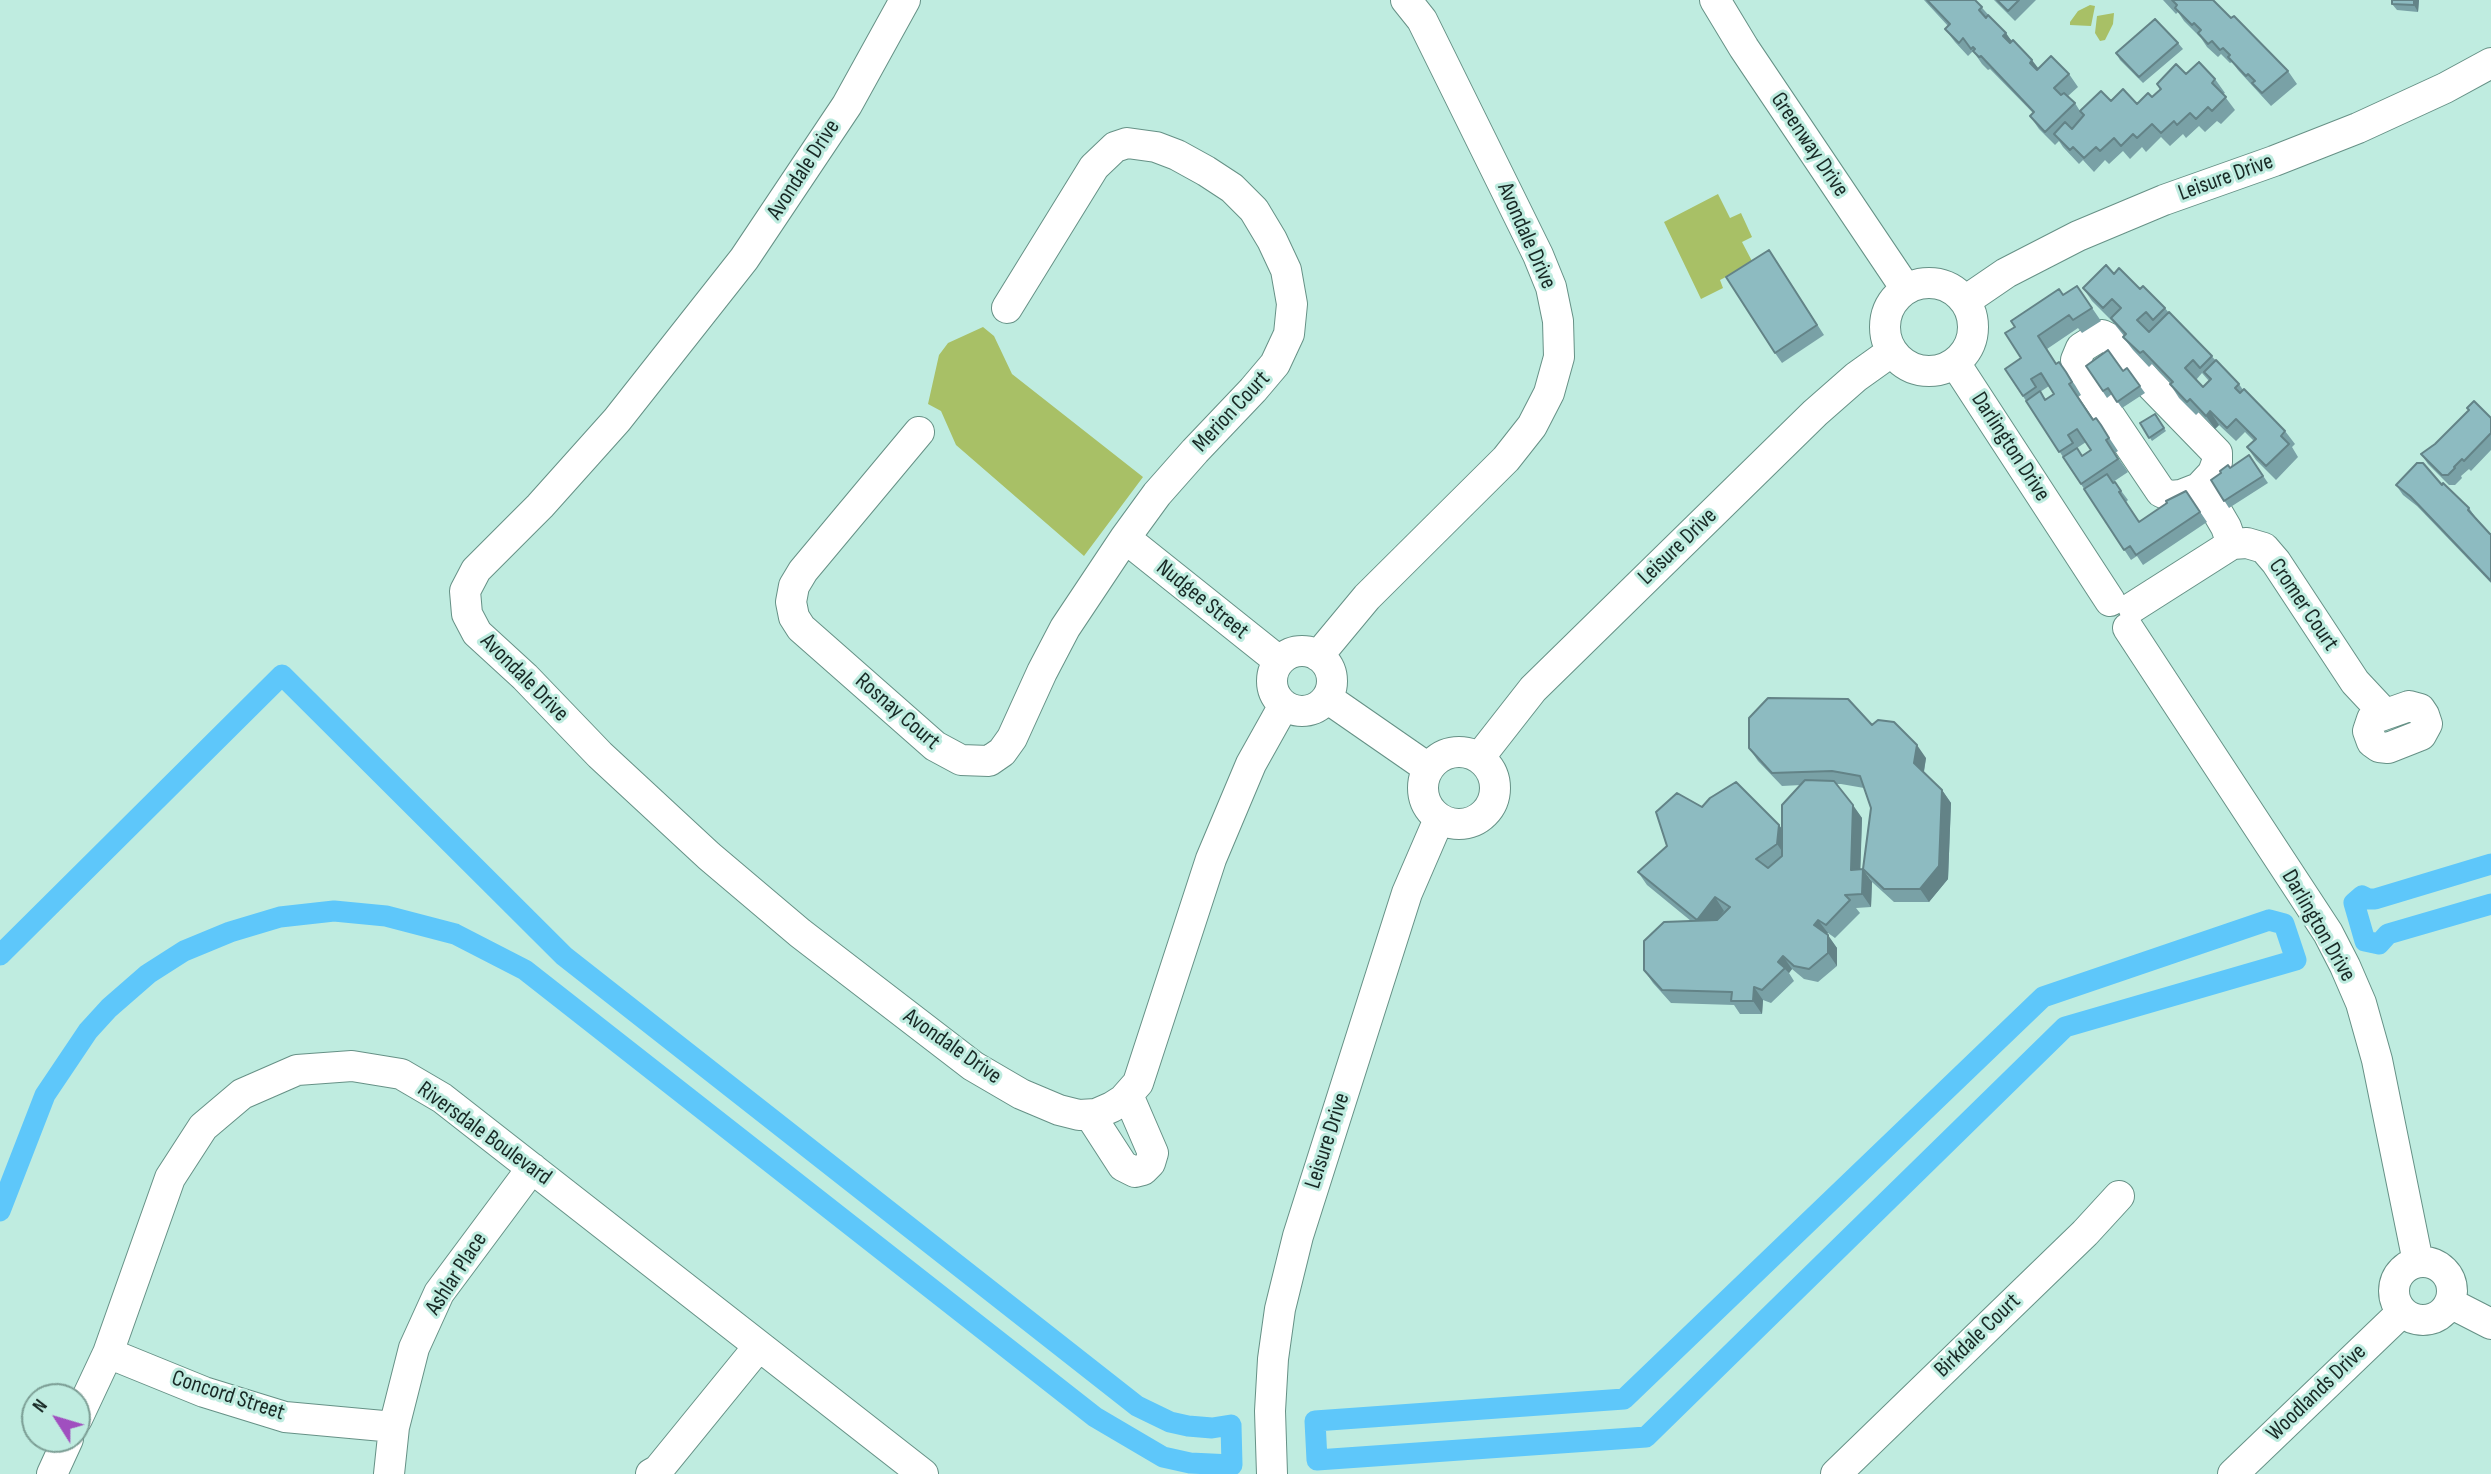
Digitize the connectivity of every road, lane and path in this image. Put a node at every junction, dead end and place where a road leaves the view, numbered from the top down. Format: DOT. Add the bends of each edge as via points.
graph roads {
  1 [pos="905,0"];
  2 [pos="1406,0"];
  3 [pos="1715,0"];
  4 [pos="2491,63"];
  5 [pos="1906,289"];
  6 [pos="1965,301"];
  7 [pos="1007,308"];
  8 [pos="1891,352"];
  9 [pos="1955,363"];
  10 [pos="919,432"];
  11 [pos="2199,488"];
  12 [pos="1125,538"];
  13 [pos="2232,544"];
  14 [pos="2124,612"];
  15 [pos="1318,656"];
  16 [pos="1279,661"];
  17 [pos="1327,698"];
  18 [pos="1284,705"];
  19 [pos="2384,713"];
  20 [pos="1479,758"];
  21 [pos="1428,768"];
  22 [pos="1439,819"];
  23 [pos="1128,1095"];
  24 [pos="1090,1115"];
  25 [pos="532,1168"];
  26 [pos="2119,1196"];
  27 [pos="2418,1262"];
  28 [pos="2450,1303"];
  29 [pos="2402,1312"];
  30 [pos="2491,1324"];
  31 [pos="759,1346"];
  32 [pos="108,1353"];
  33 [pos="91,1389"];
  34 [pos="394,1427"];
  35 [pos="62,1453"];
  36 [pos="52,1474"];
  37 [pos="388,1474"];
  38 [pos="651,1474"];
  39 [pos="923,1474"];
  40 [pos="1272,1474"];
  41 [pos="1836,1474"];
  42 [pos="2233,1474"];
  1 -- 24 [label="street, Avondale Drive" via="847,105 744,259 617,420 476,569 465,591 467,614 477,633 600,755 800,933 984,1073 1059,1110"];
  2 -- 15 [label="street, Avondale Drive" via="1422,20 1538,255 1556,310 1559,357 1549,393 1532,426 1506,459 1367,597"];
  3 -- 5 [label="street, Greenway Drive"];
  4 -- 6 [label="street, Leisure Drive" via="2358,128 2078,236 2006,273"];
  5 -- 6 [label="street" via="1938,283"];
  5 -- 8 [label="street" via="1885,317"];
  6 -- 9 [label="street" via="1973,334"];
  7 -- 12 [label="street, Merion Court" via="1094,167 1126,143 1156,147 1232,188 1254,210 1272,240 1286,270 1292,304 1289,334 1275,365 1157,494"];
  8 -- 9 [label="street" via="1920,371"];
  8 -- 20 [label="street, Leisure Drive" via="1815,413 1533,689"];
  9 -- 14 [label="street, Darlington Drive"];
  10 -- 12 [label="street, Rosnay Court" via="803,571 791,602 801,628 948,755 975,762 989,761 1002,752 1065,628"];
  11 -- 11 [label="street" via="2170,496 2154,485 2078,369 2081,348 2102,335 2112,340 2217,453 2213,473"];
  11 -- 13 [label="street" via="2212,503"];
  12 -- 16 [label="street, Nudgee Street"];
  13 -- 14 [label="street"];
  13 -- 19 [label="street, Cromer Court" via="2264,548 2355,682"];
  14 -- 27 [label="street, Darlington Drive" via="2345,966 2377,1060"];
  15 -- 16 [label="street" via="1293,652"];
  15 -- 17 [label="street" via="1332,680"];
  16 -- 18 [label="street" via="1272,684"];
  17 -- 18 [label="street" via="1312,710 1292,710"];
  17 -- 21 [label="street"];
  18 -- 23 [label="street" via="1229,813 1140,1077"];
  20 -- 21 [label="street" via="1457,752"];
  20 -- 22 [label="street" via="1494,779 1491,804 1474,821 1450,824"];
  21 -- 22 [label="street" via="1423,797"];
  22 -- 40 [label="street, Leisure Drive" via="1407,893 1298,1236 1273,1359"];
  23 -- 24 [label="street"];
  23 -- 24 [label="street" via="1153,1153 1143,1170 1126,1168"];
  25 -- 31 [label="street, Riversdale Boulevard"];
  25 -- 32 [label="street, Riversdale Boulevard" via="442,1098 401,1074 352,1066 297,1070 253,1089 203,1127 170,1178"];
  25 -- 34 [label="street, Ashlar Place" via="439,1293 414,1348"];
  26 -- 41 [label="street, Birkdale Court"];
  27 -- 28 [label="street" via="2443,1269 2452,1285"];
  27 -- 29 [label="street" via="2396,1278 2393,1296"];
  28 -- 29 [label="street" via="2428,1320 2409,1318"];
  28 -- 30 [label="street"];
  29 -- 42 [label="street, Woodlands Drive"];
  31 -- 38 [label="street"];
  31 -- 39 [label="street, Riversdale Boulevard"];
  32 -- 33 [label="street, Riversdale Boulevard"];
  32 -- 34 [label="street, Concord Street" via="204,1392 285,1417"];
  34 -- 37 [label="street, Ashlar Place"];
  35 -- 36 [label="street"];
}
